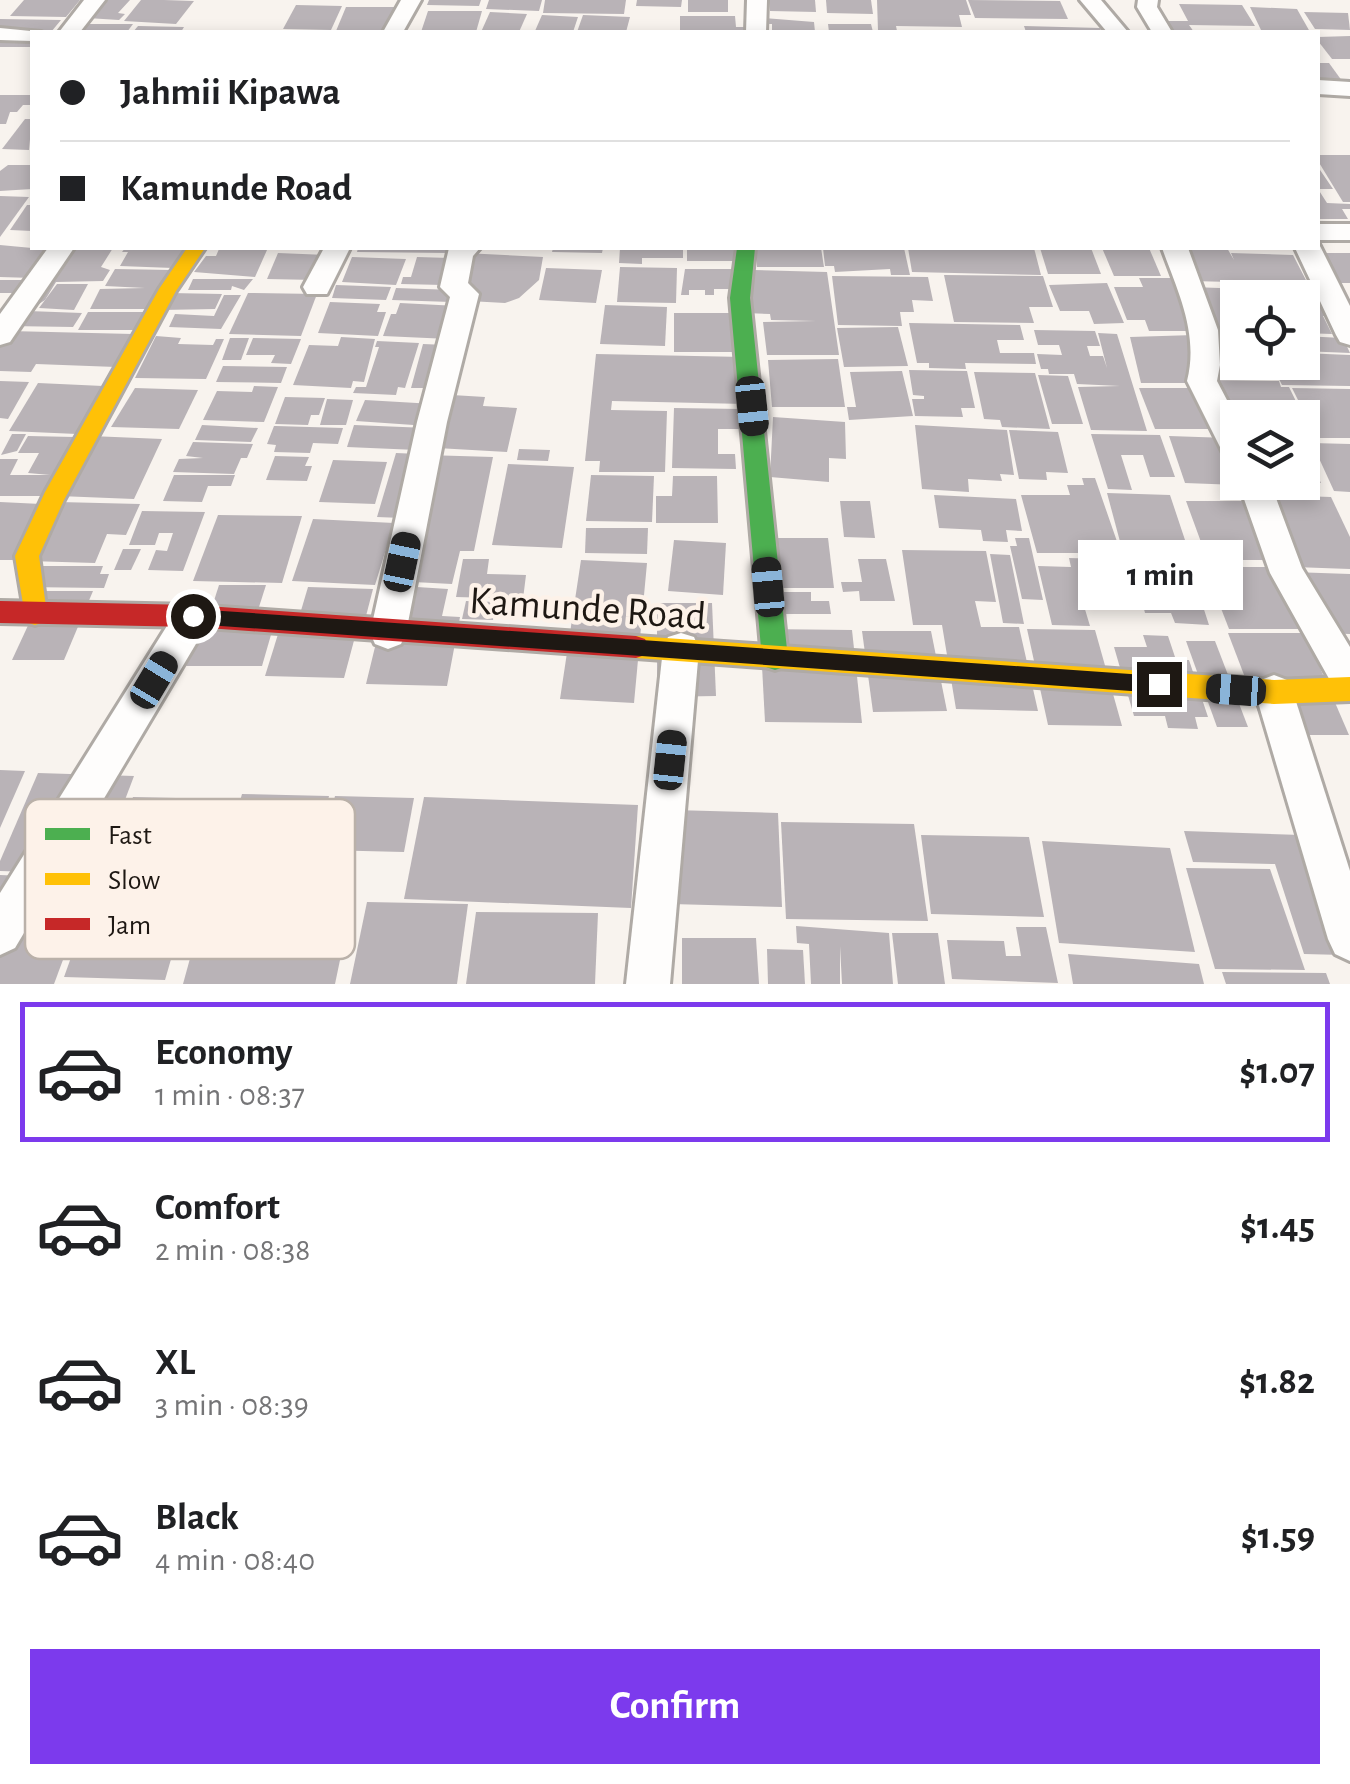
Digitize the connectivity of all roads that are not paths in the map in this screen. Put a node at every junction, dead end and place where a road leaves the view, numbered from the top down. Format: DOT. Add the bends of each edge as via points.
graph roads {
  1 [pos="94,0"];
  2 [pos="411,0"];
  3 [pos="757,0"];
  4 [pos="1090,0"];
  5 [pos="1148,0"];
  6 [pos="71,30"];
  7 [pos="394,30"];
  8 [pos="756,30"];
  9 [pos="1116,30"];
  10 [pos="1161,30"];
  11 [pos="1,35"];
  12 [pos="30,35"];
  13 [pos="1320,87"];
  14 [pos="1350,88"];
  15 [pos="1320,232"];
  16 [pos="1350,232"];
  17 [pos="59,250"];
  18 [pos="195,250"];
  19 [pos="336,250"];
  20 [pos="462,250"];
  21 [pos="746,250"];
  22 [pos="1176,250"];
  23 [pos="1309,250"];
  24 [pos="316,286"];
  25 [pos="0,335"];
  26 [pos="1350,335"];
  27 [pos="1220,416"];
  28 [pos="1260,500"];
  29 [pos="0,612"];
  30 [pos="36,614"];
  31 [pos="193,616"];
  32 [pos="388,632"];
  33 [pos="681,648"];
  34 [pos="774,659"];
  35 [pos="1350,681"];
  36 [pos="1350,690"];
  37 [pos="1274,692"];
  38 [pos="82,799"];
  39 [pos="25,892"];
  40 [pos="0,933"];
  41 [pos="1350,938"];
  42 [pos="648,984"];
  1 -- 6 [label="street"];
  2 -- 7 [label="street"];
  3 -- 8 [label="street"];
  4 -- 9 [label="street"];
  5 -- 10 [label="street"];
  11 -- 12 [label="street"];
  13 -- 14 [label="street"];
  15 -- 16 [label="street"];
  17 -- 25 [label="street"];
  18 -- 30 [label="street" via="53,498 27,556"];
  19 -- 24 [label="street"];
  20 -- 32 [label="street" via="454,286 465,294"];
  21 -- 34 [label="street" via="740,298"];
  22 -- 27 [label="street" via="1199,312 1207,366 1202,381"];
  23 -- 26 [label="street"];
  28 -- 35 [label="street" via="1287,574"];
  29 -- 30 [label="street, Kamunde Road"];
  30 -- 31 [label="street, Kamunde Road"];
  31 -- 32 [label="street, Kamunde Road"];
  31 -- 38 [label="street"];
  32 -- 33 [label="street, Kamunde Road"];
  33 -- 34 [label="street, Kamunde Road"];
  33 -- 42 [label="street"];
  34 -- 37 [label="street, Kamunde Road"];
  36 -- 37 [label="street, Kamunde Road"];
  37 -- 41 [label="street"];
  39 -- 40 [label="street"];
}
